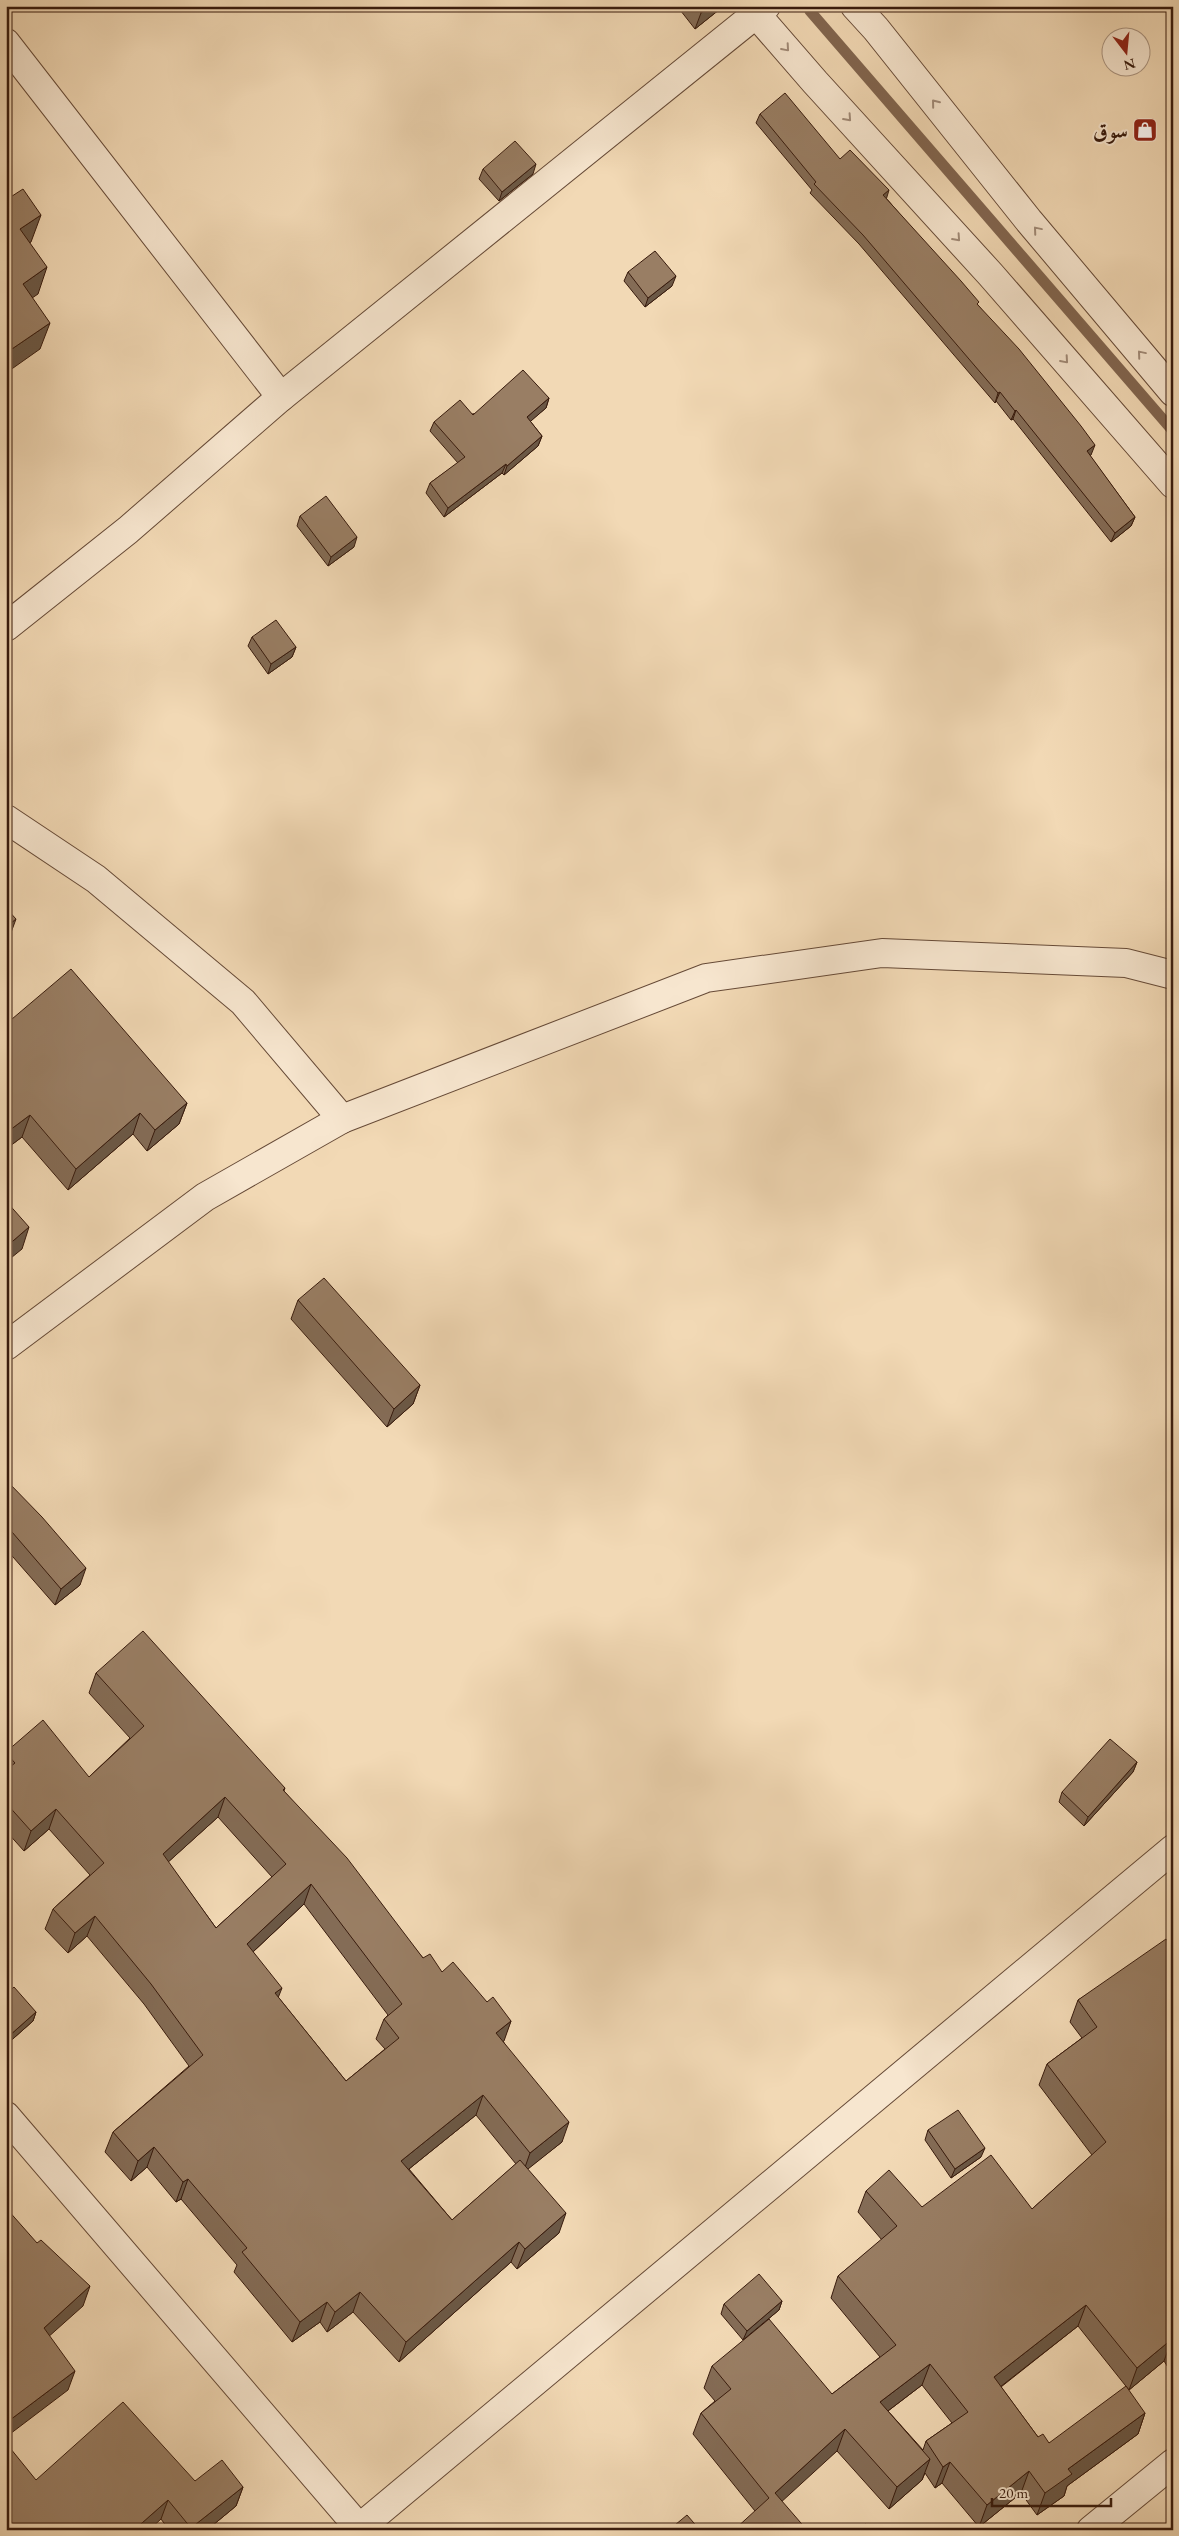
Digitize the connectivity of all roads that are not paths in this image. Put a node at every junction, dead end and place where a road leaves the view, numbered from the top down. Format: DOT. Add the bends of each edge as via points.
graph roads {
  1 [pos="855,6"];
  2 [pos="757,9"];
  3 [pos="6,44"];
  4 [pos="1173,392"];
  5 [pos="281,397"];
  6 [pos="1173,484"];
  7 [pos="6,627"];
  8 [pos="6,819"];
  9 [pos="1173,974"];
  10 [pos="342,1119"];
  11 [pos="6,1346"];
  12 [pos="1173,1849"];
  13 [pos="6,2116"];
  14 [pos="1173,2463"];
  15 [pos="359,2529"];
  16 [pos="1091,2530"];
  4 -- 1 [label="street, one-way"];
  2 -- 5 [label="street"];
  2 -- 6 [label="street, one-way" via="815,82 991,275"];
  3 -- 5 [label="street"];
  5 -- 7 [label="street" via="128,530"];
  8 -- 10 [label="street" via="96,879 244,1002"];
  9 -- 10 [label="street" via="1126,962 882,953 706,978"];
  10 -- 11 [label="street" via="205,1197"];
  12 -- 15 [label="street"];
  13 -- 15 [label="street"];
  14 -- 16 [label="street"];
}
